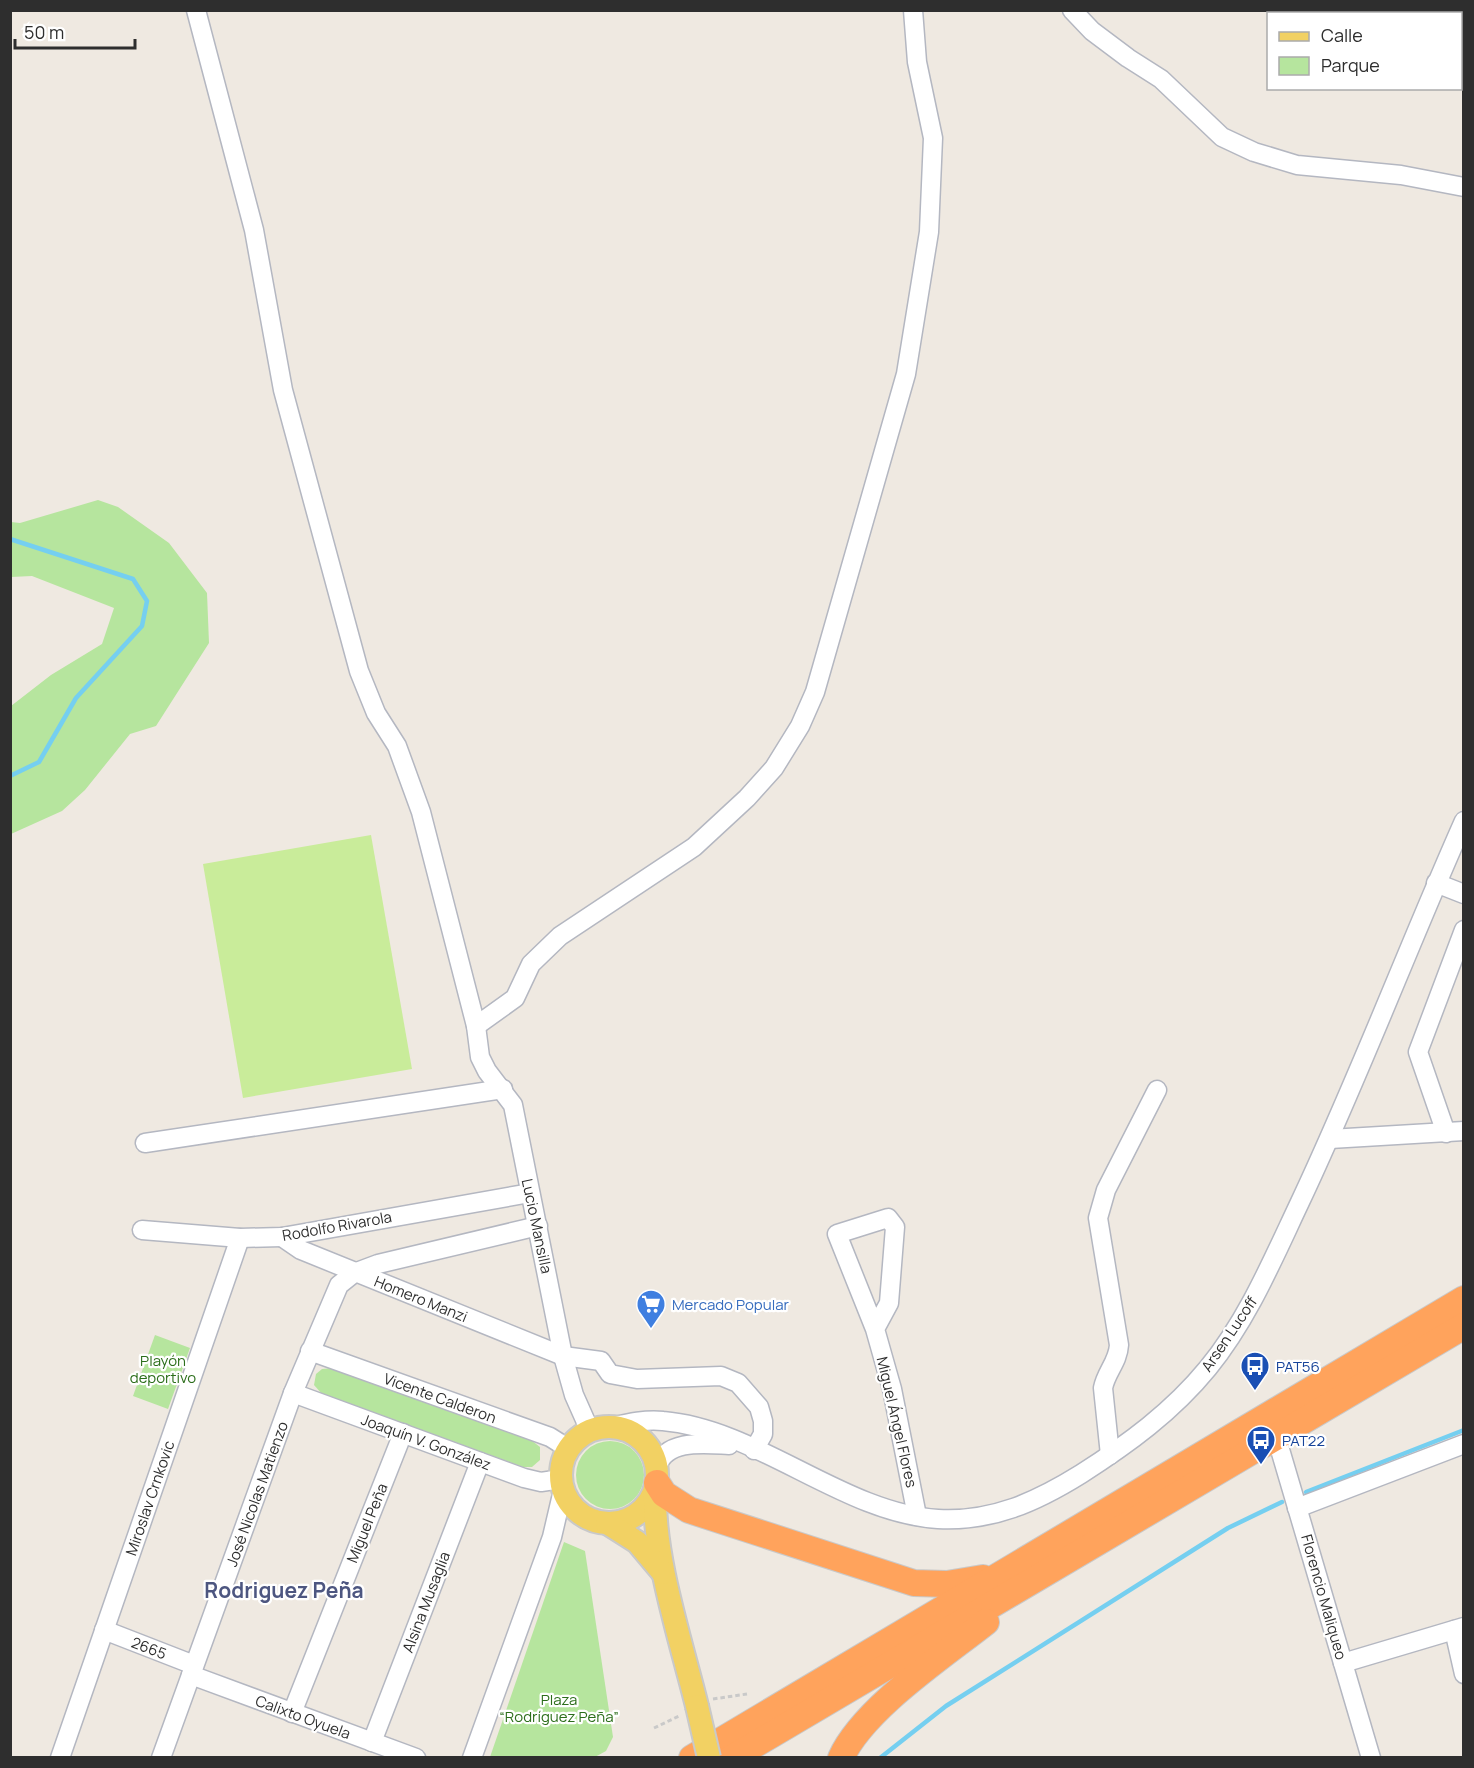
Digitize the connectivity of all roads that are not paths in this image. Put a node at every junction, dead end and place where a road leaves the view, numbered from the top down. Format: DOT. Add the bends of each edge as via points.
graph roads {
  1 [pos="196,10"];
  2 [pos="913,10"];
  3 [pos="1072,10"];
  4 [pos="1464,187"];
  5 [pos="1464,820"];
  6 [pos="1436,883"];
  7 [pos="1464,894"];
  8 [pos="1464,930"];
  9 [pos="476,1026"];
  10 [pos="503,1089"];
  11 [pos="1157,1090"];
  12 [pos="1455,1132"];
  13 [pos="1330,1139"];
  14 [pos="145,1143"];
  15 [pos="530,1192"];
  16 [pos="538,1226"];
  17 [pos="142,1230"];
  18 [pos="282,1237"];
  19 [pos="240,1238"];
  20 [pos="354,1273"];
  21 [pos="1464,1299"];
  22 [pos="1464,1326"];
  23 [pos="875,1329"];
  24 [pos="309,1351"];
  25 [pos="563,1356"];
  26 [pos="294,1393"];
  27 [pos="612,1427"];
  28 [pos="590,1431"];
  29 [pos="403,1433"];
  30 [pos="1276,1437"];
  31 [pos="1464,1444"];
  32 [pos="750,1448"];
  33 [pos="569,1449"];
  34 [pos="1110,1455"];
  35 [pos="480,1462"];
  36 [pos="656,1480"];
  37 [pos="562,1485"];
  38 [pos="1297,1508"];
  39 [pos="917,1516"];
  40 [pos="607,1523"];
  41 [pos="1020,1562"];
  42 [pos="1059,1563"];
  43 [pos="666,1577"];
  44 [pos="1459,1629"];
  45 [pos="104,1630"];
  46 [pos="1343,1663"];
  47 [pos="193,1670"];
  48 [pos="1464,1674"];
  49 [pos="292,1713"];
  50 [pos="372,1742"];
  51 [pos="60,1758"];
  52 [pos="161,1758"];
  53 [pos="416,1758"];
  54 [pos="472,1758"];
  55 [pos="692,1758"];
  56 [pos="709,1758"];
  57 [pos="732,1758"];
  58 [pos="841,1758"];
  59 [pos="1371,1758"];
  1 -- 9 [label="street, Lucio Mansilla" via="254,230 284,390 356,660 376,713 398,746 421,812"];
  2 -- 9 [label="street" via="917,62 933,138 929,232 906,375 811,701 774,768 720,825 694,847 560,936 531,964 515,998"];
  3 -- 4 [label="street" via="1092,31 1161,79 1222,137 1254,152 1298,165 1401,175"];
  5 -- 6 [label="street, Arsen Lucoff"];
  6 -- 7 [label="street"];
  6 -- 13 [label="street, Arsen Lucoff"];
  8 -- 12 [label="street" via="1418,1052"];
  9 -- 10 [label="street, Lucio Mansilla" via="480,1058"];
  10 -- 14 [label="street"];
  10 -- 15 [label="street, Lucio Mansilla" via="513,1105"];
  11 -- 34 [label="street" via="1106,1190 1098,1218 1119,1345 1118,1358 1103,1388"];
  12 -- 13 [label="street"];
  13 -- 34 [label="street, Arsen Lucoff" via="1255,1298 1223,1349 1174,1404"];
  15 -- 16 [label="street, Lucio Mansilla"];
  15 -- 18 [label="street, Rodolfo Rivarola"];
  16 -- 20 [label="street"];
  16 -- 25 [label="street, Lucio Mansilla"];
  17 -- 19 [label="street, Rodolfo Rivarola"];
  18 -- 19 [label="street, Rodolfo Rivarola"];
  18 -- 20 [label="street, Homero Manzi" via="301,1250"];
  19 -- 45 [label="street, Miroslav Crnkovic"];
  20 -- 24 [label="street, José Nicolas Matienzo" via="339,1285"];
  20 -- 25 [label="street, Homero Manzi"];
  21 -- 41 [label="highway"];
  22 -- 30 [label="highway"];
  23 -- 23 [label="street, Miguel Ángel Flores" via="889,1303 895,1227 888,1218 837,1234"];
  23 -- 39 [label="street, Miguel Ángel Flores" via="892,1389"];
  24 -- 26 [label="street, José Nicolas Matienzo"];
  24 -- 33 [label="street, Vicente Calderon" via="550,1437"];
  25 -- 28 [label="street, Lucio Mansilla"];
  25 -- 32 [label="street, Homero Manzi" via="601,1361 610,1374 637,1379 721,1376 738,1383 759,1407 763,1421 763,1434"];
  26 -- 29 [label="street, Joaquín V. González"];
  26 -- 47 [label="street, José Nicolas Matienzo"];
  27 -- 28 [label="main road"];
  27 -- 32 [label="street, Arsen Lucoff" via="659,1420 685,1424"];
  27 -- 36 [label="main road" via="628,1430 642,1439 651,1452"];
  28 -- 33 [label="main road"];
  29 -- 35 [label="street, Joaquín V. González"];
  29 -- 49 [label="street, Miguel Peña"];
  30 -- 38 [label="street, Florencio Maliqueo"];
  30 -- 42 [label="highway"];
  31 -- 38 [label="street"];
  32 -- 36 [label="street, Arsen Lucoff" via="685,1445 669,1453"];
  32 -- 39 [label="street, Arsen Lucoff" via="863,1499"];
  33 -- 37 [label="main road" via="561,1469"];
  34 -- 39 [label="street, Arsen Lucoff" via="1037,1500 1002,1513 956,1519"];
  35 -- 37 [label="street, Joaquín V. González" via="532,1480"];
  35 -- 50 [label="street, Alsina Musaglia"];
  36 -- 40 [label="main road" via="647,1505 636,1515"];
  36 -- 41 [label="highway" via="664,1494 689,1510 914,1583 947,1584 977,1579"];
  36 -- 43 [label="main road" via="655,1514"];
  37 -- 40 [label="main road" via="580,1514"];
  37 -- 54 [label="street" via="552,1537"];
  38 -- 46 [label="street, Florencio Maliqueo"];
  40 -- 43 [label="main road" via="637,1542"];
  41 -- 55 [label="highway"];
  42 -- 57 [label="highway"];
  42 -- 58 [label="highway" via="869,1717 850,1738"];
  43 -- 56 [label="main road, bridge"];
  44 -- 46 [label="street"];
  44 -- 48 [label="street"];
  45 -- 47 [label="street, 2665"];
  45 -- 51 [label="street, Miroslav Crnkovic"];
  46 -- 59 [label="street, Florencio Maliqueo"];
  47 -- 49 [label="street, Calixto Oyuela"];
  47 -- 52 [label="street, José Nicolas Matienzo"];
  49 -- 50 [label="street, Calixto Oyuela"];
  50 -- 53 [label="street, Calixto Oyuela"];
}
